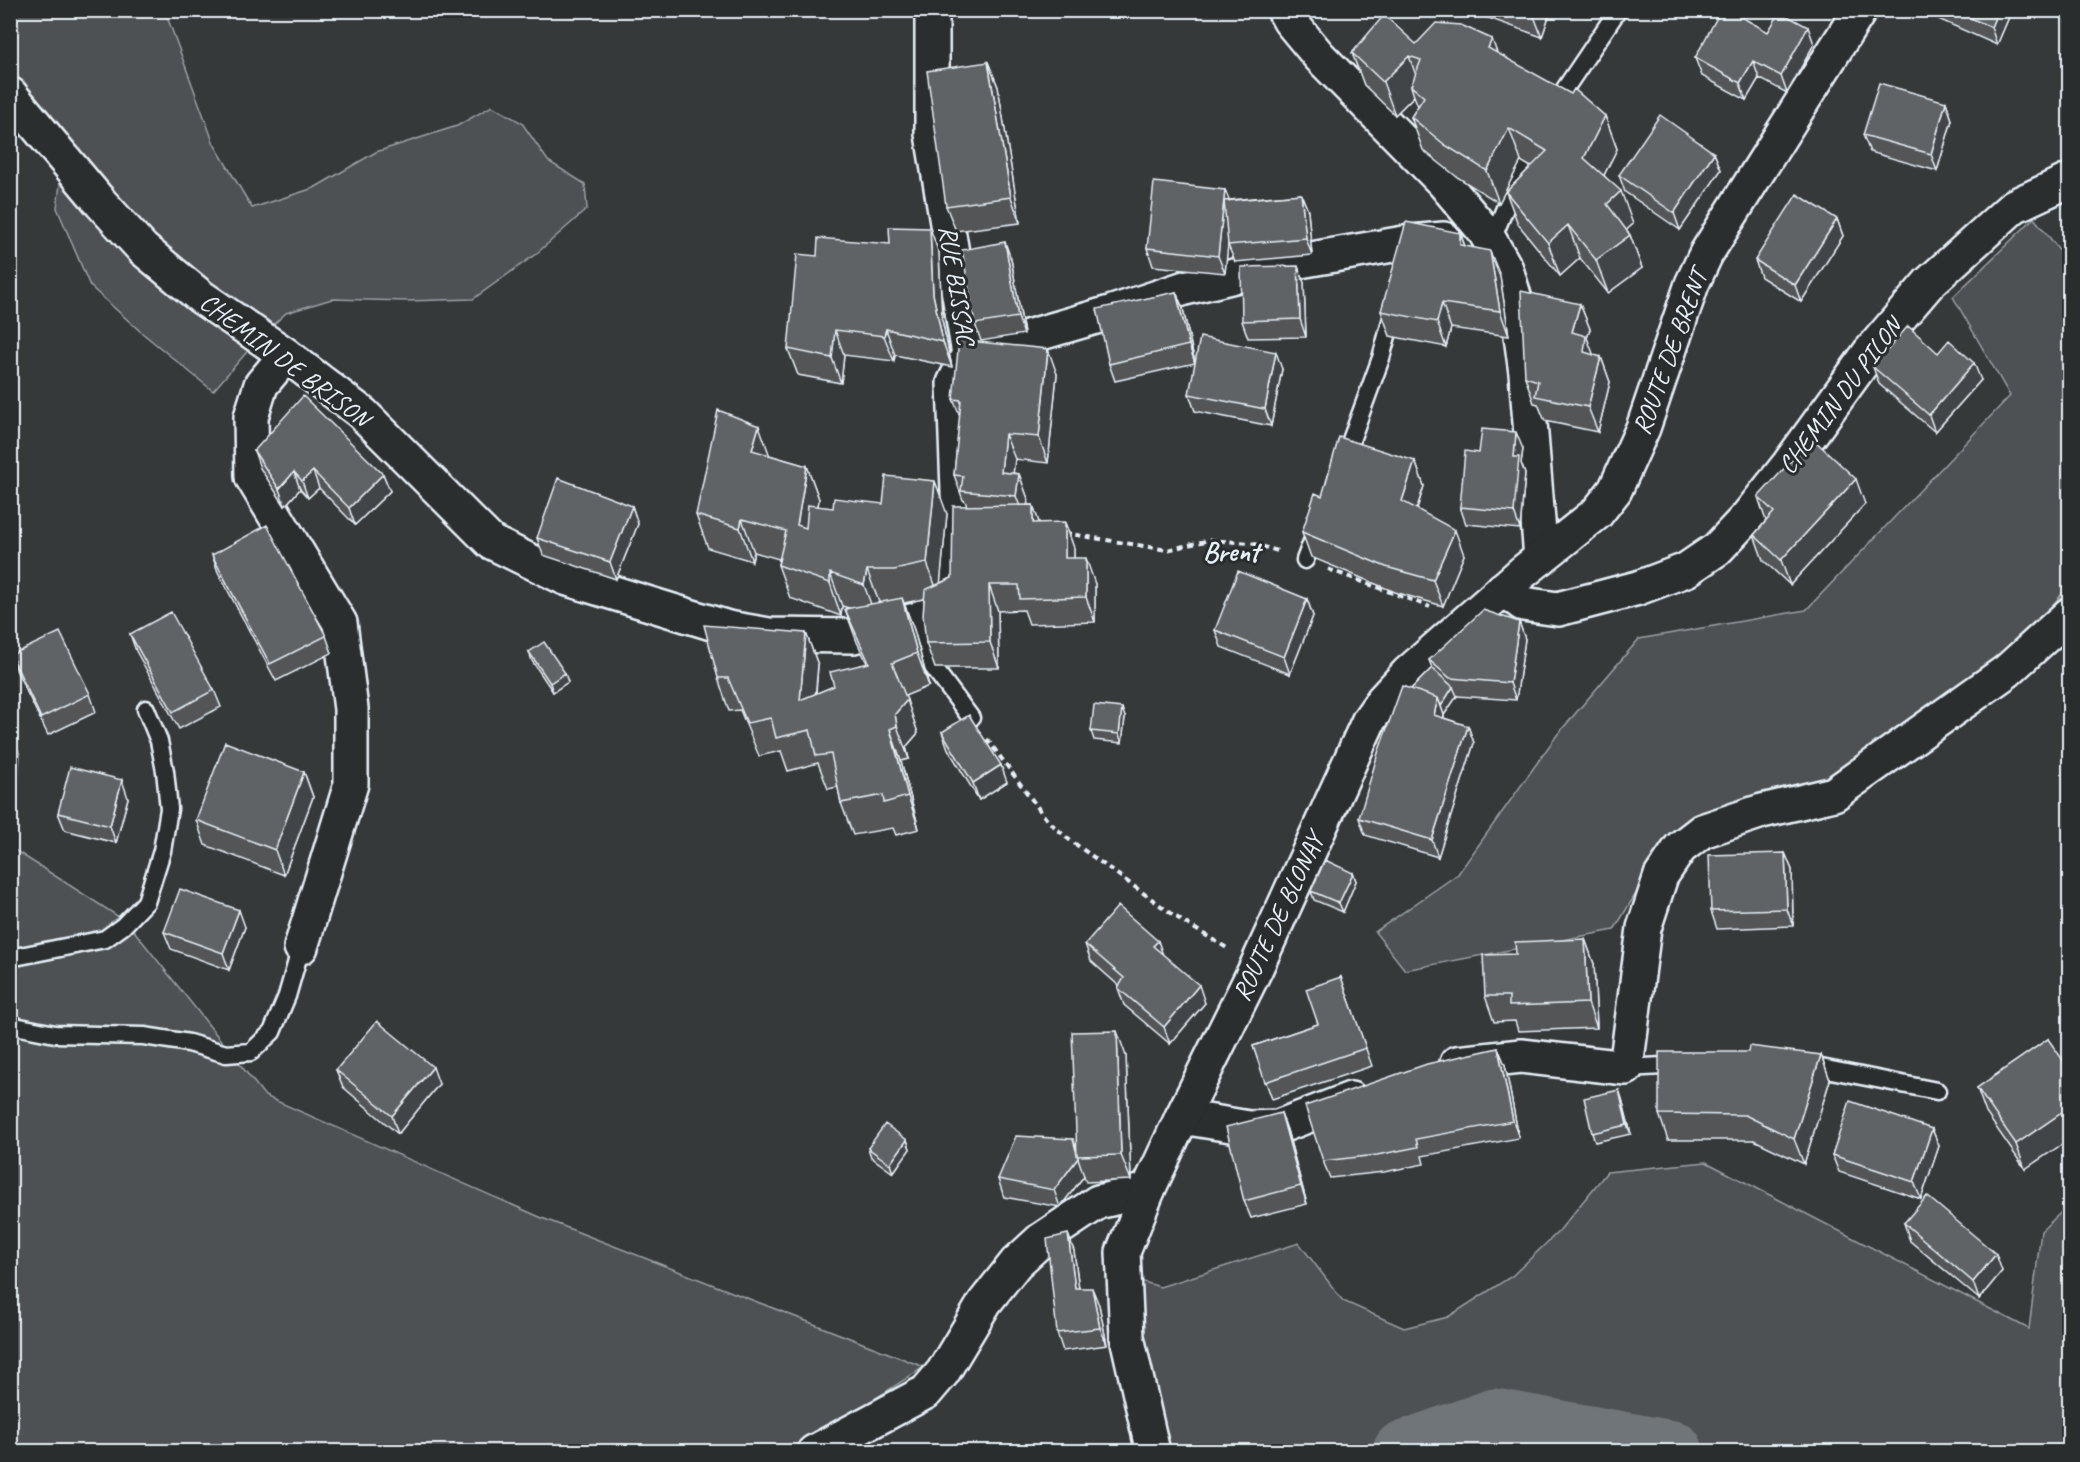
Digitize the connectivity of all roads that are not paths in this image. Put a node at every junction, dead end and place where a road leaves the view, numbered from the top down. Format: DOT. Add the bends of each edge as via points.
graph roads {
  1 [pos="932,10"];
  2 [pos="1284,10"];
  3 [pos="1618,10"];
  4 [pos="1860,10"];
  5 [pos="10,94"];
  6 [pos="1556,102"];
  7 [pos="1522,167"];
  8 [pos="2069,179"];
  9 [pos="1488,237"];
  10 [pos="1399,295"];
  11 [pos="969,354"];
  12 [pos="286,355"];
  13 [pos="1339,473"];
  14 [pos="1322,516"];
  15 [pos="1541,558"];
  16 [pos="1305,560"];
  17 [pos="1503,589"];
  18 [pos="2070,614"];
  19 [pos="919,619"];
  20 [pos="728,628"];
  21 [pos="146,709"];
  22 [pos="971,718"];
  23 [pos="301,946"];
  24 [pos="10,958"];
  25 [pos="10,1025"];
  26 [pos="1792,1063"];
  27 [pos="1698,1064"];
  28 [pos="1626,1068"];
  29 [pos="1432,1070"];
  30 [pos="1379,1088"];
  31 [pos="1937,1091"];
  32 [pos="1182,1117"];
  33 [pos="1148,1190"];
  34 [pos="814,1452"];
  35 [pos="1153,1452"];
  1 -- 11 [label="street, RUE BISSAC" via="932,134"];
  2 -- 9 [label="street" via="1319,56 1444,183"];
  3 -- 6 [label="lane"];
  4 -- 15 [label="street, ROUTE DE BRENT" via="1706,254 1643,428 1615,490 1597,513"];
  5 -- 12 [label="street, CHEMIN DE BRISON" via="143,249 201,297"];
  7 -- 9 [label="lane"];
  8 -- 17 [label="street, CHEMIN DU PILON" via="2014,206 1929,283 1870,352 1789,464 1718,549 1686,570 1638,588 1558,609 1523,604"];
  9 -- 11 [label="street" via="1446,239 1408,253 1288,263 1185,288"];
  9 -- 15 [label="street" via="1506,269 1517,306"];
  10 -- 13 [label="lane" via="1381,358"];
  11 -- 19 [label="street, RUE BISSAC" via="954,383 959,517 950,596"];
  12 -- 20 [label="street, CHEMIN DE BRISON" via="362,413 491,543 566,578"];
  12 -- 23 [label="street" via="261,385 251,417 252,477 340,623 351,709 351,784"];
  14 -- 16 [label="lane"];
  15 -- 17 [label="street, ROUTE DE BLONAY"];
  17 -- 32 [label="street, ROUTE DE BLONAY" via="1408,673 1369,720 1256,968"];
  18 -- 28 [label="street" via="2007,671 1834,794 1762,811 1702,831 1680,848 1661,876 1644,928"];
  19 -- 20 [label="street, RUE BISSAC" via="853,636 769,635"];
  19 -- 22 [label="lane" via="930,663"];
  21 -- 24 [label="lane" via="159,741 169,809 162,851 146,902 105,939"];
  23 -- 25 [label="lane" via="272,1032 251,1052 226,1054 144,1036 55,1034"];
  26 -- 31 [label="lane"];
  27 -- 28 [label="lane"];
  28 -- 29 [label="street" via="1521,1056 1454,1063"];
  30 -- 32 [label="street" via="1278,1127 1249,1128"];
  32 -- 33 [label="street, ROUTE DE BLONAY"];
  33 -- 34 [label="street" via="1098,1202 1041,1240 1016,1263 985,1302 943,1372 926,1392"];
  33 -- 35 [label="street, ROUTE DE BLONAY" via="1123,1252 1127,1337"];
}
